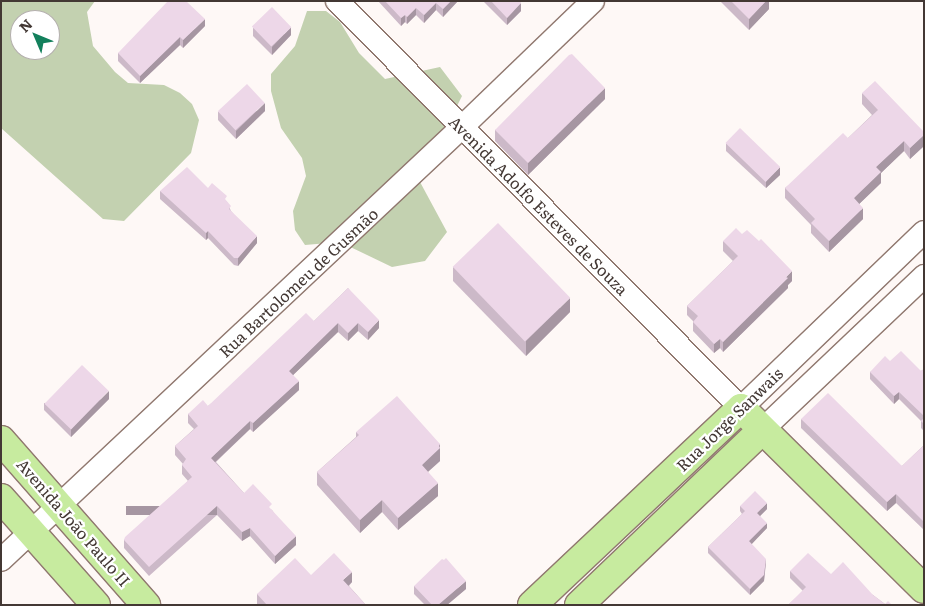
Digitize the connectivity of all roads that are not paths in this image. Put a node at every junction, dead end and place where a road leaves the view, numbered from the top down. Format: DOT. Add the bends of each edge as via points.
graph roads {
  1 [pos="337,1"];
  2 [pos="593,1"];
  3 [pos="461,128"];
  4 [pos="924,232"];
  5 [pos="924,276"];
  6 [pos="741,408"];
  7 [pos="762,430"];
  8 [pos="1,440"];
  9 [pos="1,498"];
  10 [pos="61,506"];
  11 [pos="32,533"];
  12 [pos="1,560"];
  13 [pos="924,589"];
  14 [pos="96,605"];
  15 [pos="146,605"];
  16 [pos="532,605"];
  17 [pos="579,605"];
  1 -- 3 [label="street, Avenida Adolfo Esteves de Souza"];
  2 -- 3 [label="street, Rua Bartolomeu de Gusmão"];
  3 -- 6 [label="street, Avenida Adolfo Esteves de Souza"];
  3 -- 10 [label="street, Rua Bartolomeu de Gusmão"];
  4 -- 6 [label="street, Rua Jorge Sanwais"];
  5 -- 7 [label="street, Rua Jorge Sanwais"];
  6 -- 7 [label="main road"];
  6 -- 16 [label="main road, Rua Jorge Sanwais"];
  7 -- 13 [label="main road"];
  7 -- 17 [label="main road, Rua Jorge Sanwais"];
  8 -- 10 [label="main road, Avenida João Paulo II"];
  9 -- 11 [label="main road"];
  10 -- 11 [label="street, Rua Bartolomeu de Gusmão"];
  10 -- 15 [label="main road, Avenida João Paulo II"];
  11 -- 12 [label="street, Rua Bartolomeu de Gusmão"];
  11 -- 14 [label="main road"];
}
